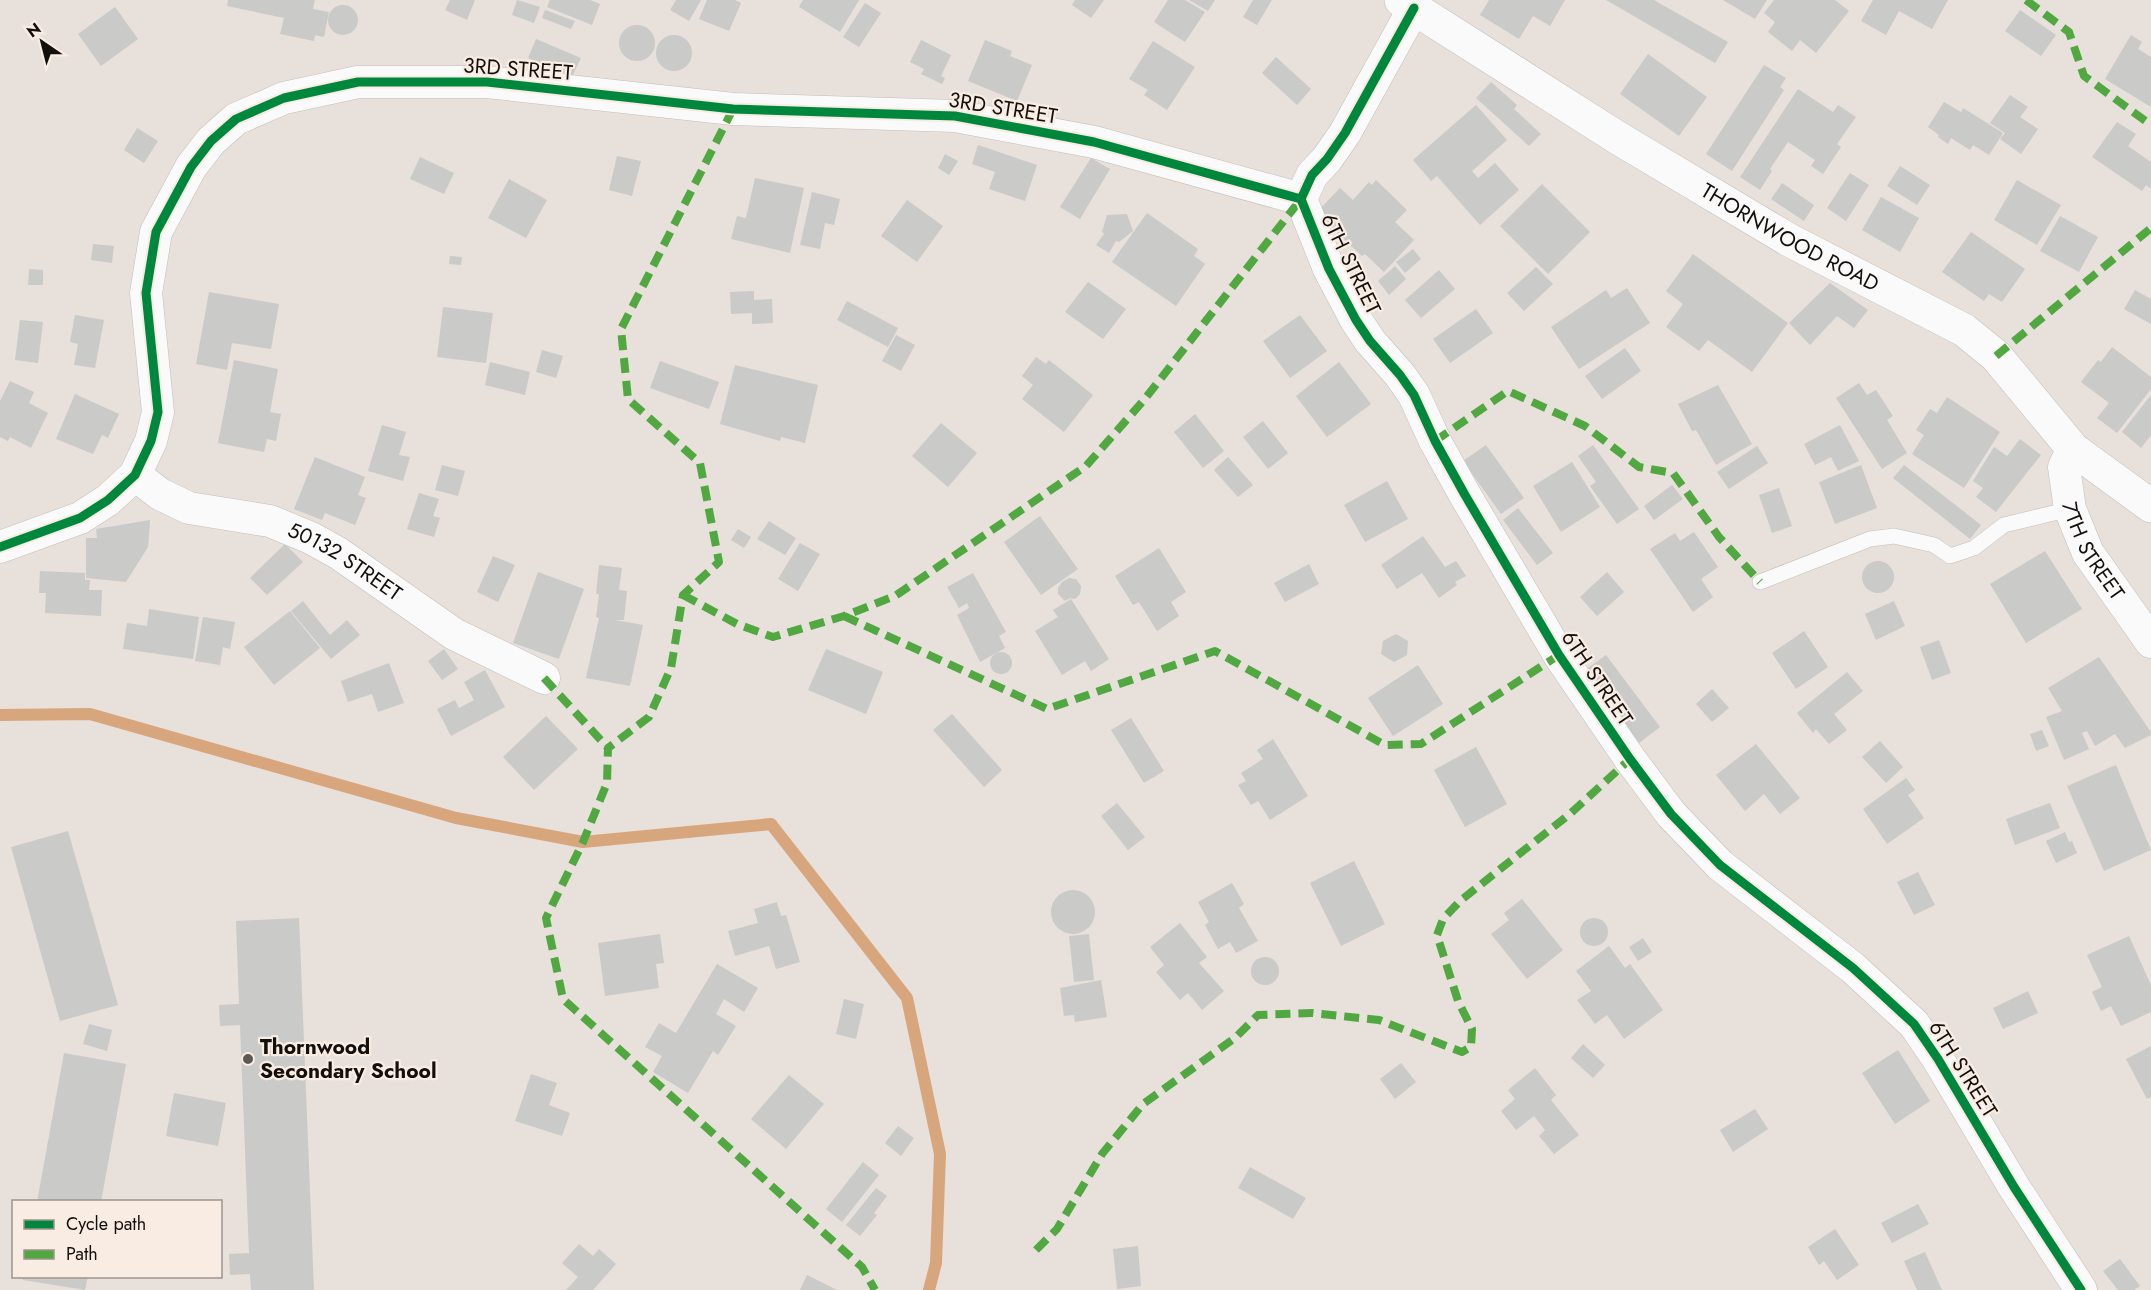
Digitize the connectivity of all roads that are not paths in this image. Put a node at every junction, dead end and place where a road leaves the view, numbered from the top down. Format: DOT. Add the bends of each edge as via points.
graph roads {
  1 [pos="1407,4"];
  2 [pos="1301,199"];
  3 [pos="2073,448"];
  4 [pos="135,476"];
  5 [pos="2151,506"];
  6 [pos="2070,509"];
  7 [pos="0,547"];
  8 [pos="1760,582"];
  9 [pos="2151,642"];
  10 [pos="544,678"];
  11 [pos="2081,1290"];
  1 -- 2 [label="street, 6TH STREET" via="1345,133 1312,175"];
  1 -- 3 [label="street, THORNWOOD ROAD" via="1618,138 1789,240 1964,330 1996,356"];
  2 -- 4 [label="street, 3RD STREET" via="1094,142 955,116 733,109 487,82 358,82 284,98 236,119 211,141 191,167 156,232 146,293 158,412 151,441"];
  2 -- 11 [label="street, 6TH STREET" via="1329,269 1356,320 1414,395 1435,441 1558,655 1630,759 1671,814 1720,865 1853,968 1914,1024"];
  3 -- 5 [label="street, THORNWOOD ROAD"];
  3 -- 6 [label="street, 7TH STREET" via="2064,468"];
  4 -- 7 [label="street, 3RD STREET" via="80,518"];
  4 -- 10 [label="street, 50132 STREET" via="189,508 270,521 311,538 454,634"];
  6 -- 8 [label="lane" via="2004,525 1974,548 1950,556 1934,545 1894,536 1870,538"];
  6 -- 9 [label="street, 7TH STREET" via="2088,553"];
}
